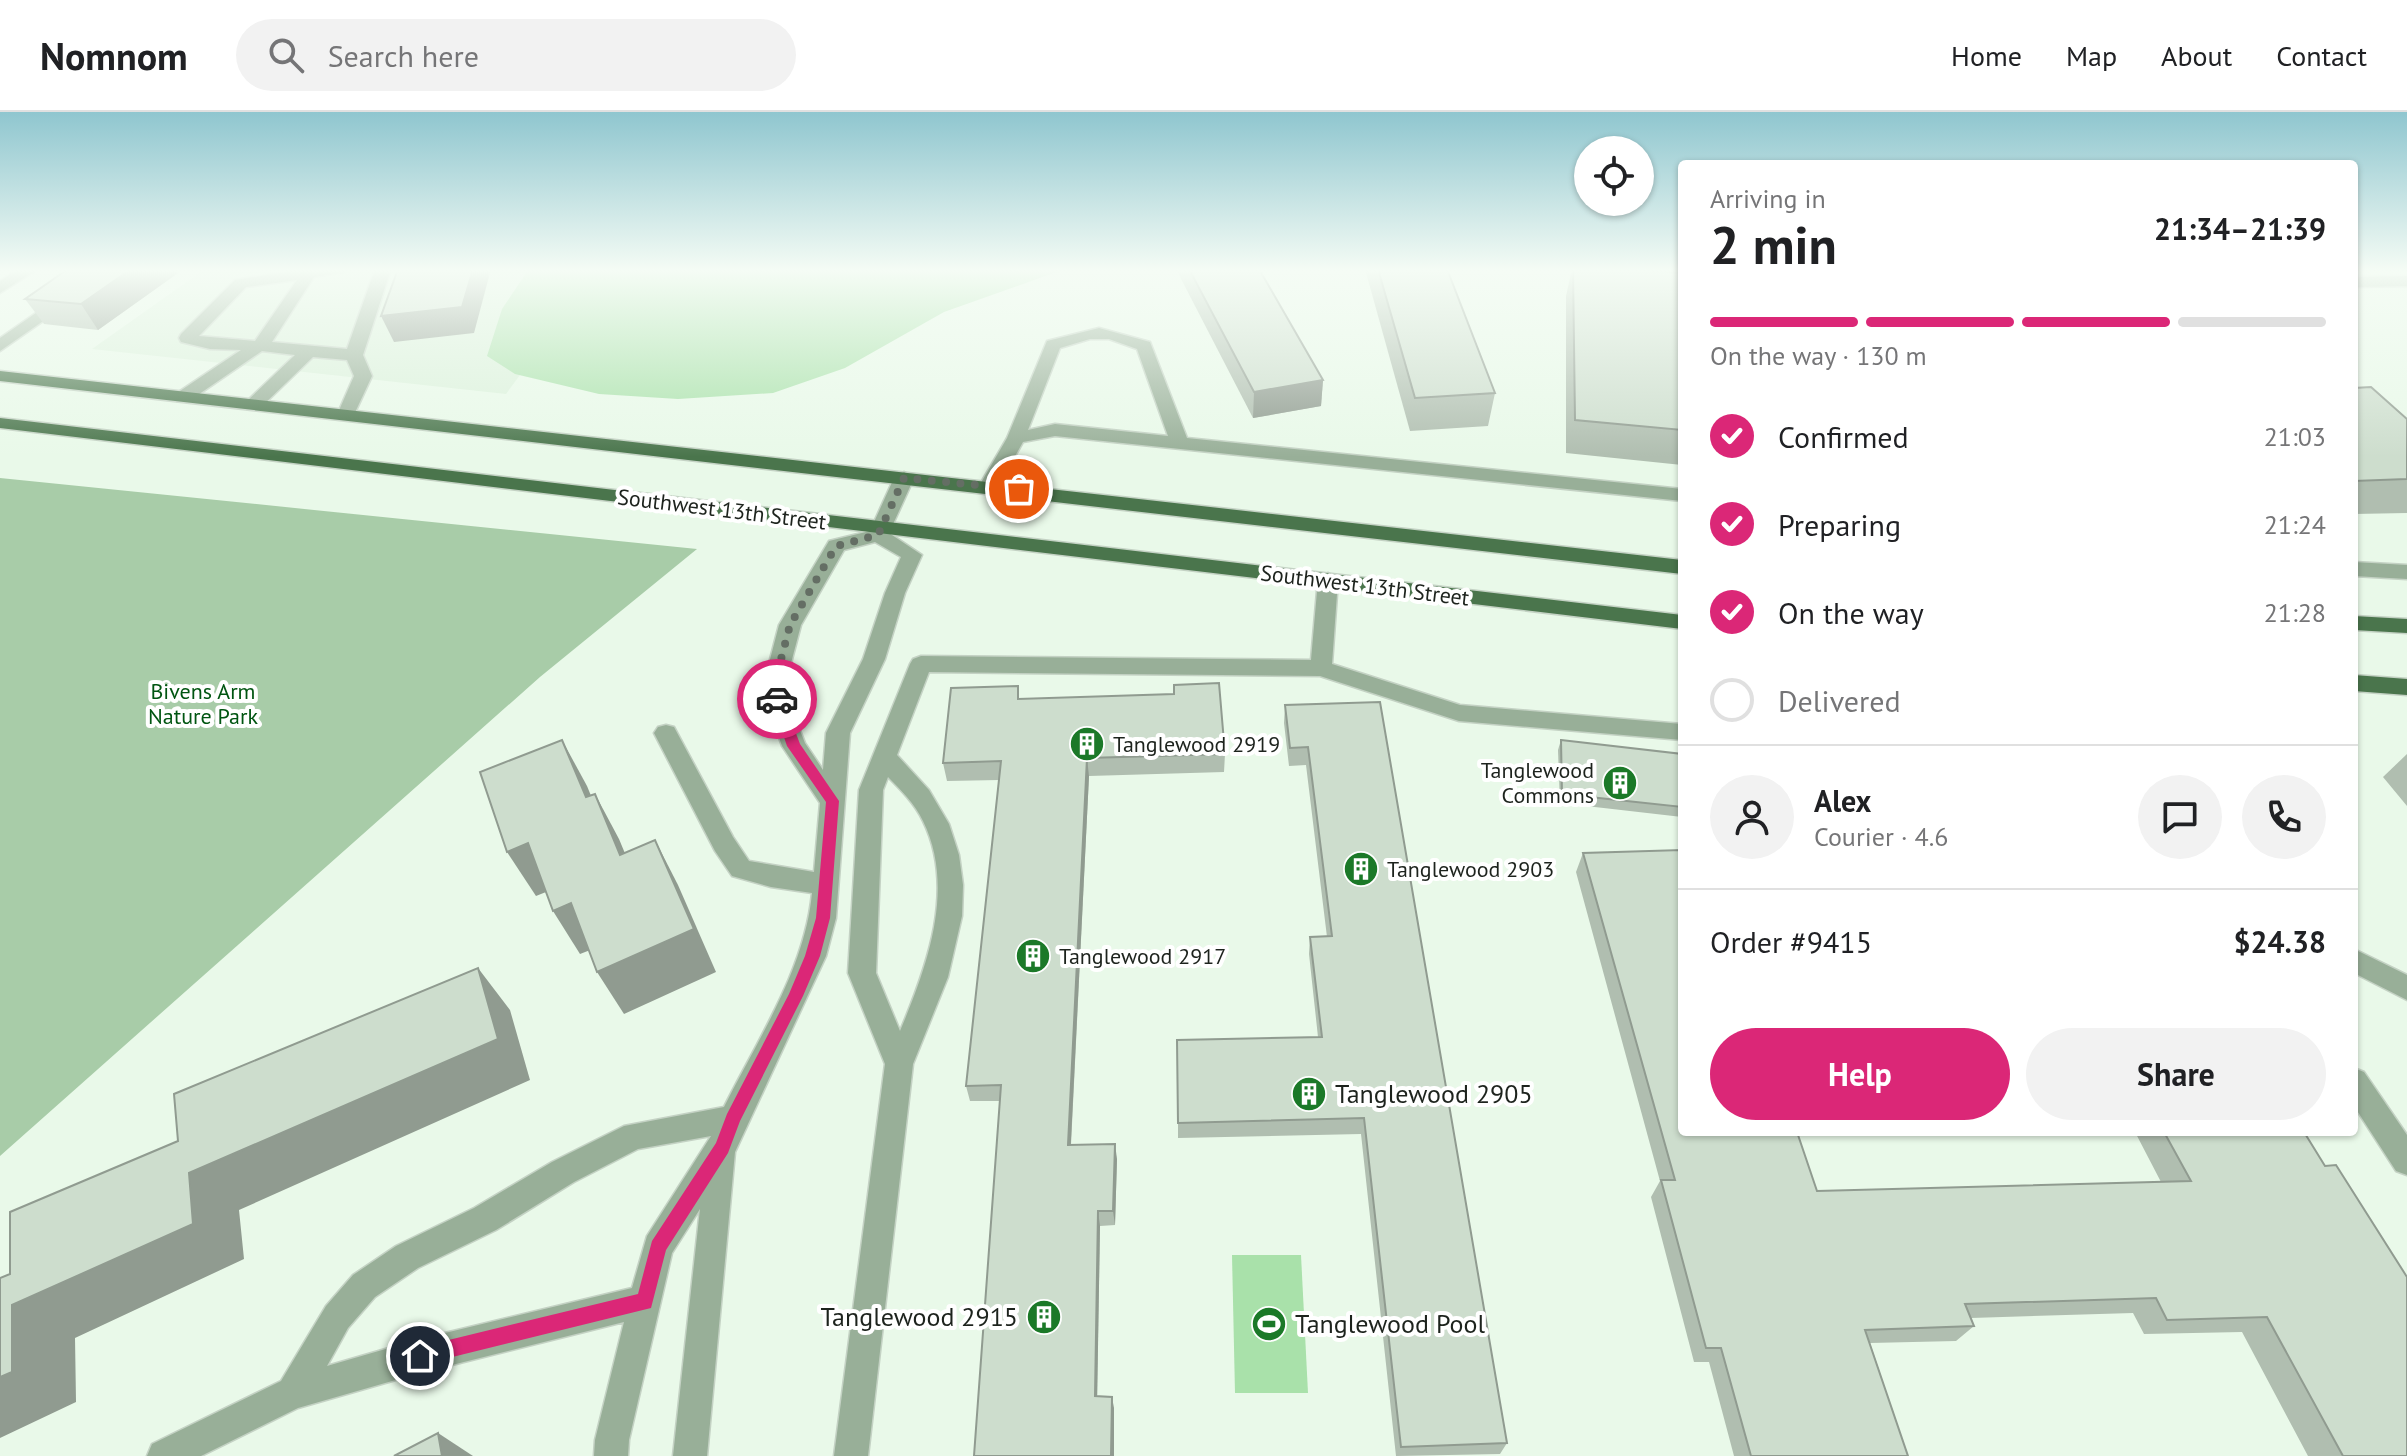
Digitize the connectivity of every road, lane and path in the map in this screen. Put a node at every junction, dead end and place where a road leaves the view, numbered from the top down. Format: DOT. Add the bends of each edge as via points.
graph roads {
  1 [pos="20,332"];
  2 [pos="193,332"];
  3 [pos="271,332"];
  4 [pos="362,332"];
  5 [pos="0,346"];
  6 [pos="259,346"];
  7 [pos="309,351"];
  8 [pos="354,355"];
  9 [pos="0,376"];
  10 [pos="183,397"];
  11 [pos="253,405"];
  12 [pos="346,415"];
  13 [pos="0,423"];
  14 [pos="1016,438"];
  15 [pos="1179,442"];
  16 [pos="904,478"];
  17 [pos="989,486"];
  18 [pos="1678,495"];
  19 [pos="879,532"];
  20 [pos="1678,567"];
  21 [pos="2358,569"];
  22 [pos="2407,572"];
  23 [pos="1328,580"];
  24 [pos="1678,622"];
  25 [pos="2358,623"];
  26 [pos="2407,626"];
  27 [pos="1321,668"];
  28 [pos="2358,683"];
  29 [pos="2407,687"];
  30 [pos="1678,732"];
  31 [pos="666,733"];
  32 [pos="884,757"];
  33 [pos="832,801"];
  34 [pos="826,884"];
  35 [pos="2358,962"];
  36 [pos="2407,988"];
  37 [pos="899,1064"];
  38 [pos="2358,1087"];
  39 [pos="727,1133"];
  40 [pos="2407,1161"];
  41 [pos="645,1301"];
  42 [pos="293,1393"];
  43 [pos="164,1456"];
  44 [pos="611,1456"];
  45 [pos="690,1456"];
  46 [pos="851,1456"];
  1 -- 5 [label="street"];
  2 -- 6 [label="street" via="187,338"];
  3 -- 6 [label="street"];
  4 -- 8 [label="street"];
  6 -- 7 [label="street"];
  6 -- 10 [label="street"];
  7 -- 8 [label="street"];
  7 -- 11 [label="street"];
  8 -- 12 [label="street" via="363,376"];
  9 -- 10 [label="main road"];
  10 -- 11 [label="main road"];
  11 -- 12 [label="main road"];
  12 -- 16 [label="main road"];
  13 -- 19 [label="main road, Southwest 13th Street"];
  14 -- 15 [label="street" via="1055,430"];
  14 -- 15 [label="street" via="1053,345 1111,332 1144,346"];
  14 -- 17 [label="street"];
  15 -- 18 [label="street"];
  16 -- 17 [label="main road"];
  16 -- 19 [label="street"];
  17 -- 20 [label="main road"];
  19 -- 23 [label="main road, Southwest 13th Street"];
  19 -- 33 [label="street" via="912,555 874,659 838,733"];
  19 -- 33 [label="street" via="836,546 790,625 773,690 794,746"];
  21 -- 22 [label="street"];
  23 -- 24 [label="main road, Southwest 13th Street"];
  23 -- 27 [label="street"];
  25 -- 26 [label="main road"];
  27 -- 30 [label="street" via="1459,713"];
  27 -- 32 [label="street" via="921,664"];
  28 -- 29 [label="main road"];
  31 -- 34 [label="street" via="741,869"];
  32 -- 37 [label="street" via="871,790 862,973"];
  32 -- 37 [label="street" via="937,824 949,883 950,912 938,967"];
  33 -- 34 [label="street"];
  34 -- 39 [label="street" via="813,956"];
  35 -- 36 [label="street"];
  37 -- 46 [label="street"];
  38 -- 40 [label="street"];
  39 -- 41 [label="street" via="658,1247"];
  39 -- 42 [label="street" via="634,1136 407,1257 364,1286 337,1317"];
  39 -- 45 [label="street"];
  41 -- 42 [label="street"];
  41 -- 44 [label="street"];
  42 -- 43 [label="street"];
}
